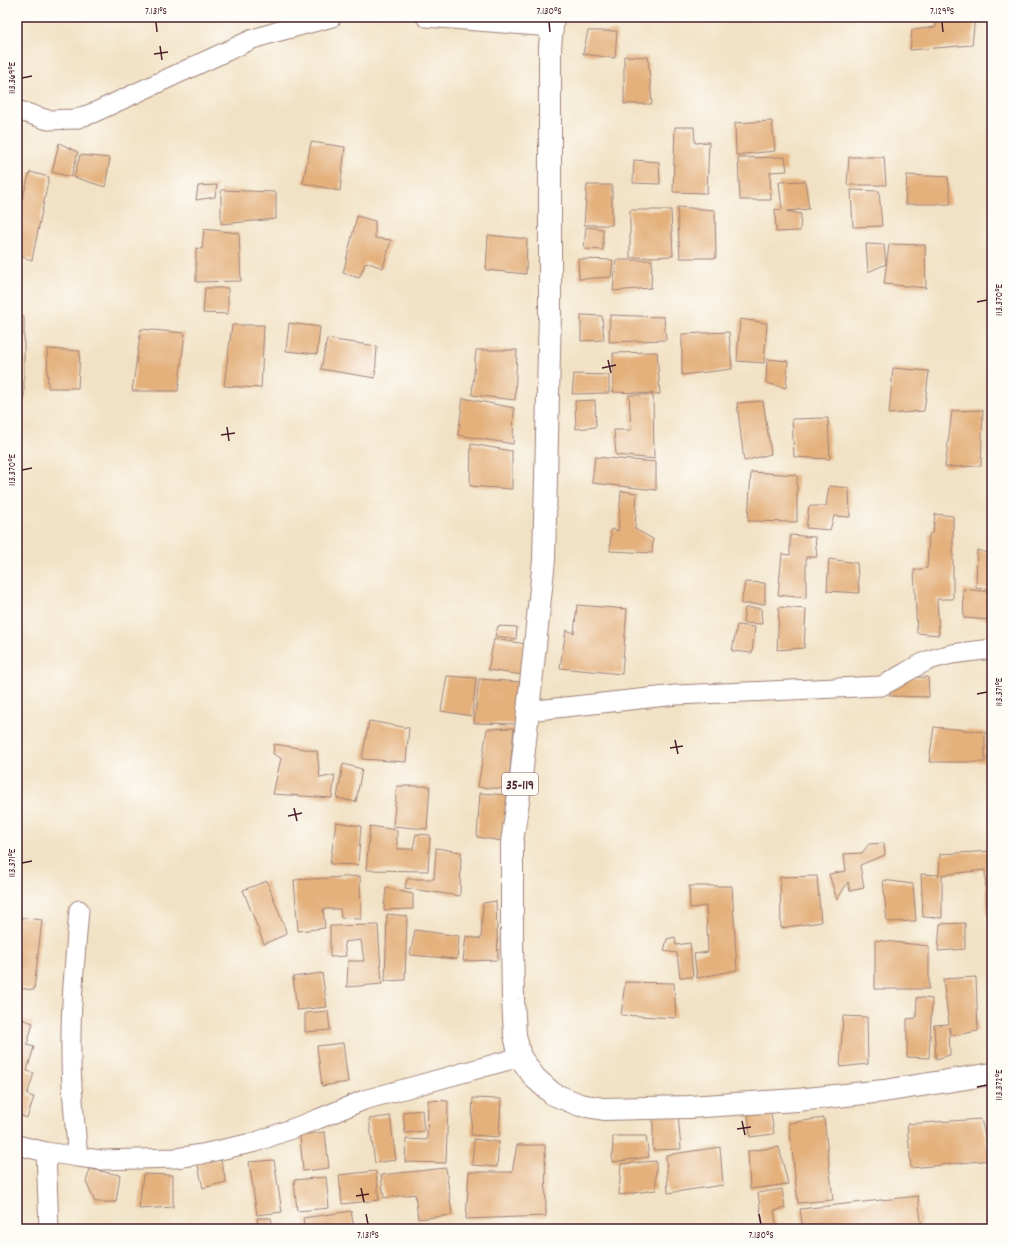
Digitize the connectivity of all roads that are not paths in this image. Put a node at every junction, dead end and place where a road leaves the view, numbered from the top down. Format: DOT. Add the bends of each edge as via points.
graph roads {
  1 [pos="332,17"];
  2 [pos="426,17"];
  3 [pos="552,22"];
  4 [pos="17,110"];
  5 [pos="992,649"];
  6 [pos="528,711"];
  7 [pos="79,910"];
  8 [pos="520,1057"];
  9 [pos="992,1074"];
  10 [pos="17,1145"];
  11 [pos="46,1152"];
  12 [pos="78,1157"];
  13 [pos="49,1229"];
  1 -- 4 [label="street" via="253,39 75,119 48,120"];
  2 -- 3 [label="street"];
  3 -- 6 [label="main road, 35-119" via="550,312 544,560"];
  5 -- 6 [label="street" via="942,656 927,661 881,686 676,696"];
  6 -- 8 [label="main road, 35-119" via="512,842 513,999 515,1035"];
  7 -- 12 [label="street" via="70,1057"];
  8 -- 9 [label="main road, 35-119" via="535,1078 553,1094 580,1105 604,1109 797,1100 884,1091"];
  8 -- 12 [label="street" via="364,1100 287,1131 227,1149 176,1158 101,1160"];
  10 -- 11 [label="street"];
  11 -- 12 [label="street"];
  11 -- 13 [label="street"];
}
